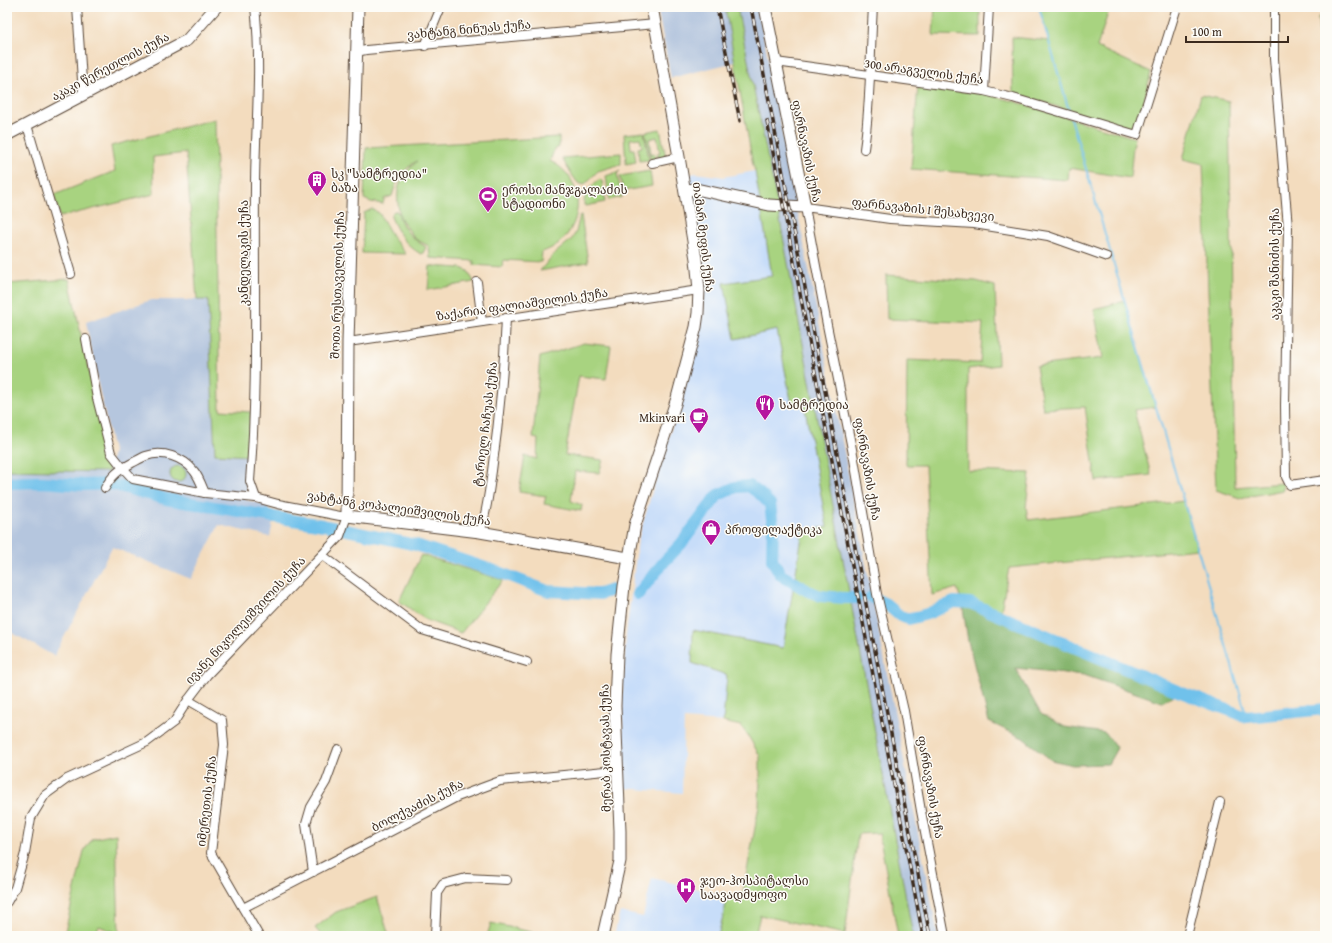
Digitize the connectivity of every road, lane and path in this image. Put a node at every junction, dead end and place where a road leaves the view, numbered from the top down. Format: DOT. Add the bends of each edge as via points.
graph roads {
  1 [pos="77,7"];
  2 [pos="216,7"];
  3 [pos="256,7"];
  4 [pos="358,7"];
  5 [pos="441,7"];
  6 [pos="652,7"];
  7 [pos="765,7"];
  8 [pos="873,7"];
  9 [pos="989,7"];
  10 [pos="1177,7"];
  11 [pos="1274,7"];
  12 [pos="656,24"];
  13 [pos="425,46"];
  14 [pos="356,52"];
  15 [pos="776,62"];
  16 [pos="869,75"];
  17 [pos="984,91"];
  18 [pos="83,95"];
  19 [pos="27,125"];
  20 [pos="7,135"];
  21 [pos="864,149"];
  22 [pos="679,157"];
  23 [pos="652,163"];
  24 [pos="685,190"];
  25 [pos="806,208"];
  26 [pos="1107,257"];
  27 [pos="71,274"];
  28 [pos="477,282"];
  29 [pos="699,290"];
  30 [pos="506,318"];
  31 [pos="482,322"];
  32 [pos="86,339"];
  33 [pos="348,342"];
  34 [pos="123,468"];
  35 [pos="1325,480"];
  36 [pos="106,484"];
  37 [pos="205,493"];
  38 [pos="256,498"];
  39 [pos="347,516"];
  40 [pos="480,532"];
  41 [pos="322,555"];
  42 [pos="628,558"];
  43 [pos="527,662"];
  44 [pos="188,700"];
  45 [pos="338,749"];
  46 [pos="616,770"];
  47 [pos="1220,802"];
  48 [pos="314,872"];
  49 [pos="507,880"];
  50 [pos="7,902"];
  51 [pos="243,908"];
  52 [pos="258,936"];
  53 [pos="435,936"];
  54 [pos="603,936"];
  55 [pos="945,936"];
  56 [pos="1187,936"];
  1 -- 18 [label="street"];
  2 -- 18 [label="street, აკაკი წერეთლის ქუჩა" via="187,40"];
  3 -- 38 [label="street, კანდელაკის ქუჩა" via="256,359 250,480"];
  4 -- 14 [label="street, შოთა რუსთაველის ქუჩა"];
  5 -- 13 [label="street"];
  6 -- 12 [label="street, თამარ მეფის ქუჩა"];
  7 -- 15 [label="street, ფარნავაზის ქუჩა"];
  8 -- 16 [label="street"];
  9 -- 17 [label="street"];
  10 -- 17 [label="street, 300 არაგველის ქუჩა" via="1137,135"];
  11 -- 35 [label="street, აკაკი შანიძის ქუჩა" via="1274,59 1288,227 1286,477 1290,485"];
  12 -- 13 [label="street, ვახტანგ ნინუას ქუჩა"];
  12 -- 22 [label="street, თამარ მეფის ქუჩა"];
  13 -- 14 [label="street, ვახტანგ ნინუას ქუჩა"];
  14 -- 33 [label="street, შოთა რუსთაველის ქუჩა"];
  15 -- 16 [label="street, 300 არაგველის ქუჩა"];
  15 -- 25 [label="street, ფარნავაზის ქუჩა"];
  16 -- 17 [label="street, 300 არაგველის ქუჩა"];
  16 -- 21 [label="street" via="869,116"];
  18 -- 19 [label="street, აკაკი წერეთლის ქუჩა"];
  19 -- 20 [label="street, აკაკი წერეთლის ქუჩა"];
  19 -- 27 [label="street"];
  22 -- 23 [label="street"];
  22 -- 24 [label="street, თამარ მეფის ქუჩა"];
  24 -- 25 [label="street" via="696,189 769,205"];
  24 -- 29 [label="street, თამარ მეფის ქუჩა"];
  25 -- 26 [label="street, ფარნავაზის I შესახვევი" via="890,219 974,224 1048,236"];
  25 -- 55 [label="street, ფარნავაზის ქუჩა" via="877,594 904,711"];
  28 -- 31 [label="street"];
  29 -- 30 [label="street, ზაქარია ფალიაშვილის ქუჩა"];
  29 -- 42 [label="street, თამარ მეფის ქუჩა" via="696,327 677,398 638,513"];
  30 -- 31 [label="street, ზაქარია ფალიაშვილის ქუჩა"];
  30 -- 40 [label="street, ტარიელ ჩაჩუას ქუჩა" via="495,445 486,511"];
  31 -- 33 [label="street, ზაქარია ფალიაშვილის ქუჩა"];
  32 -- 34 [label="street, ვახტანგ კოპალეიშვილის ქუჩა" via="111,453"];
  33 -- 39 [label="street, შოთა რუსთაველის ქუჩა"];
  34 -- 36 [label="street"];
  34 -- 37 [label="street, ვახტანგ კოპალეიშვილის ქუჩა" via="133,478"];
  34 -- 37 [label="street" via="146,456 168,454 186,463"];
  37 -- 38 [label="street, ვახტანგ კოპალეიშვილის ქუჩა"];
  38 -- 39 [label="street, ვახტანგ კოპალეიშვილის ქუჩა"];
  39 -- 40 [label="street, ვახტანგ კოპალეიშვილის ქუჩა"];
  39 -- 41 [label="street, ივანე ნიკოლეიშვილის ქუჩა" via="341,532"];
  40 -- 42 [label="street, ვახტანგ კოპალეიშვილის ქუჩა"];
  41 -- 43 [label="street" via="422,630"];
  41 -- 44 [label="street, ივანე ნიკოლეიშვილის ქუჩა" via="207,676"];
  42 -- 46 [label="street, მერაბ კოსტავას ქუჩა" via="617,659"];
  44 -- 50 [label="street, ივანე ნიკოლეიშვილის ქუჩა" via="174,722 147,742 67,779 46,795 31,818 15,888"];
  44 -- 51 [label="street, იმერეთის ქუჩა" via="222,720 224,745 211,853"];
  45 -- 48 [label="street" via="326,782 311,807 306,824"];
  46 -- 48 [label="street, ბოლქვაძის ქუჩა" via="500,781 456,797"];
  46 -- 54 [label="street, მერაბ კოსტავას ქუჩა" via="620,860"];
  47 -- 56 [label="street"];
  48 -- 51 [label="street, ბოლქვაძის ქუჩა"];
  49 -- 53 [label="street" via="466,878 443,884 438,893"];
  51 -- 52 [label="street, იმერეთის ქუჩა"];
}
